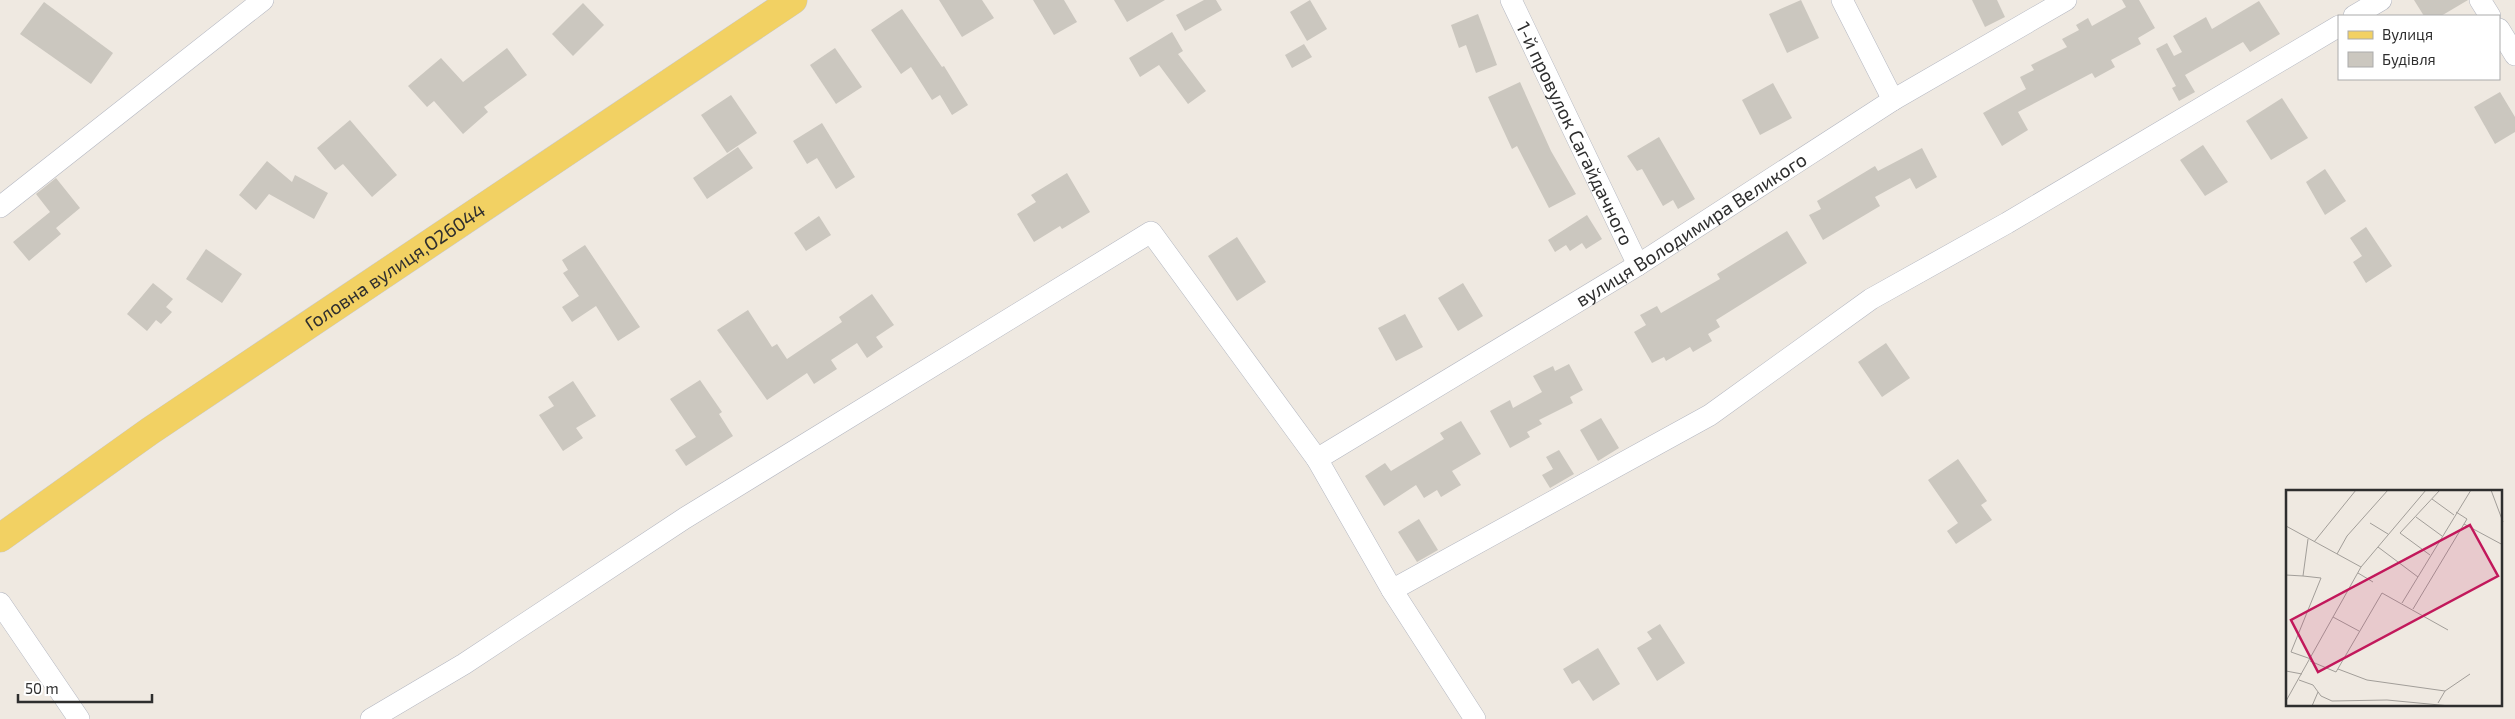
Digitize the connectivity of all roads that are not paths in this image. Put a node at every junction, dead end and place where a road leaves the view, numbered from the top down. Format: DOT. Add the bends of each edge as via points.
graph roads {
  1 [pos="263,0"];
  2 [pos="793,0"];
  3 [pos="1511,0"];
  4 [pos="1842,0"];
  5 [pos="2066,0"];
  6 [pos="2381,0"];
  7 [pos="2480,0"];
  8 [pos="2356,15"];
  9 [pos="2489,15"];
  10 [pos="2338,27"];
  11 [pos="2500,31"];
  12 [pos="2515,55"];
  13 [pos="1893,100"];
  14 [pos="0,207"];
  15 [pos="1638,265"];
  16 [pos="1317,459"];
  17 [pos="0,538"];
  18 [pos="1392,590"];
  19 [pos="0,603"];
  20 [pos="78,719"];
  21 [pos="371,719"];
  22 [pos="1475,719"];
  1 -- 14 [label="street"];
  2 -- 17 [label="main road, Головна вулиця,О26044" via="150,431"];
  3 -- 15 [label="street, 1-й провулок Сагайдачного"];
  4 -- 13 [label="street"];
  5 -- 13 [label="street, вулиця Володимира Великого"];
  6 -- 8 [label="street"];
  7 -- 9 [label="street"];
  10 -- 18 [label="street" via="2007,223 1871,299 1710,415"];
  11 -- 12 [label="street"];
  13 -- 15 [label="street, вулиця Володимира Великого"];
  15 -- 16 [label="street, вулиця Володимира Великого"];
  16 -- 18 [label="street"];
  16 -- 21 [label="street" via="1151,232 685,518 464,664"];
  18 -- 22 [label="street"];
  19 -- 20 [label="street"];
}
